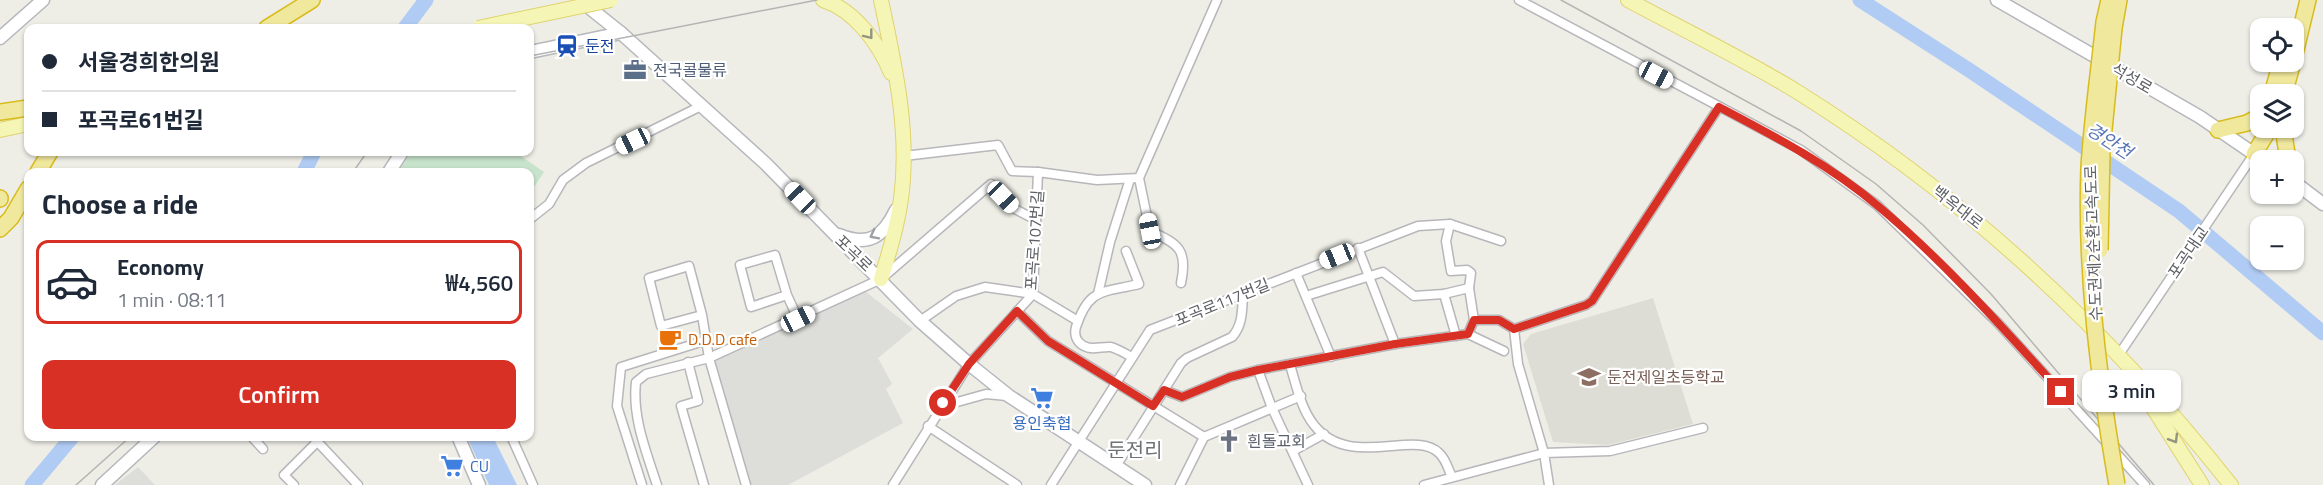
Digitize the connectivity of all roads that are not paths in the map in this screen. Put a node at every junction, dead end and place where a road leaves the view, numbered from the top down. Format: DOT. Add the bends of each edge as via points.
graph roads {
  1 [pos="43,0"];
  2 [pos="312,0"];
  3 [pos="580,0"];
  4 [pos="611,0"];
  5 [pos="823,0"];
  6 [pos="880,0"];
  7 [pos="1217,0"];
  8 [pos="1519,0"];
  9 [pos="1628,0"];
  10 [pos="1997,0"];
  11 [pos="2109,0"];
  12 [pos="2119,0"];
  13 [pos="2298,0"];
  14 [pos="2308,0"];
  15 [pos="2293,18"];
  16 [pos="2304,18"];
  17 [pos="273,24"];
  18 [pos="497,24"];
  19 [pos="2109,25"];
  20 [pos="621,33"];
  21 [pos="0,38"];
  22 [pos="534,51"];
  23 [pos="900,97"];
  24 [pos="701,106"];
  25 [pos="1719,107"];
  26 [pos="2250,121"];
  27 [pos="24,125"];
  28 [pos="0,130"];
  29 [pos="2218,130"];
  30 [pos="2250,154"];
  31 [pos="904,156"];
  32 [pos="2250,167"];
  33 [pos="1038,172"];
  34 [pos="1134,178"];
  35 [pos="2304,190"];
  36 [pos="24,196"];
  37 [pos="901,201"];
  38 [pos="2323,204"];
  39 [pos="534,216"];
  40 [pos="1036,220"];
  41 [pos="1450,224"];
  42 [pos="0,229"];
  43 [pos="832,232"];
  44 [pos="1501,241"];
  45 [pos="1358,248"];
  46 [pos="1126,251"];
  47 [pos="1296,273"];
  48 [pos="1369,275"];
  49 [pos="881,279"];
  50 [pos="1181,283"];
  51 [pos="1468,288"];
  52 [pos="1033,294"];
  53 [pos="1098,294"];
  54 [pos="1243,294"];
  55 [pos="1444,294"];
  56 [pos="787,295"];
  57 [pos="1306,296"];
  58 [pos="1017,311"];
  59 [pos="702,315"];
  60 [pos="798,319"];
  61 [pos="1474,320"];
  62 [pos="920,321"];
  63 [pos="1078,321"];
  64 [pos="1514,329"];
  65 [pos="1468,334"];
  66 [pos="1456,336"];
  67 [pos="707,340"];
  68 [pos="1395,344"];
  69 [pos="1504,351"];
  70 [pos="2118,356"];
  71 [pos="1132,357"];
  72 [pos="1331,357"];
  73 [pos="709,358"];
  74 [pos="688,362"];
  75 [pos="969,364"];
  76 [pos="1290,365"];
  77 [pos="1258,370"];
  78 [pos="1116,382"];
  79 [pos="1164,390"];
  80 [pos="1009,396"];
  81 [pos="1301,396"];
  82 [pos="943,403"];
  83 [pos="1153,406"];
  84 [pos="1272,408"];
  85 [pos="928,426"];
  86 [pos="1703,428"];
  87 [pos="1324,434"];
  88 [pos="1204,437"];
  89 [pos="150,441"];
  90 [pos="256,441"];
  91 [pos="312,441"];
  92 [pos="316,441"];
  93 [pos="460,441"];
  94 [pos="513,441"];
  95 [pos="1079,443"];
  96 [pos="263,449"];
  97 [pos="1293,451"];
  98 [pos="1544,453"];
  99 [pos="2124,461"];
  100 [pos="1116,466"];
  101 [pos="1452,477"];
  102 [pos="1130,480"];
  103 [pos="102,485"];
  104 [pos="294,485"];
  105 [pos="358,485"];
  106 [pos="479,485"];
  107 [pos="533,485"];
  108 [pos="642,485"];
  109 [pos="657,485"];
  110 [pos="704,485"];
  111 [pos="746,485"];
  112 [pos="893,485"];
  113 [pos="1017,485"];
  114 [pos="1051,485"];
  115 [pos="1145,485"];
  116 [pos="1180,485"];
  117 [pos="1308,485"];
  118 [pos="1424,485"];
  119 [pos="1549,485"];
  120 [pos="2108,485"];
  121 [pos="2117,485"];
  122 [pos="2127,485"];
  123 [pos="2145,485"];
  124 [pos="2202,485"];
  125 [pos="2231,485"];
  1 -- 21 [label="street"];
  2 -- 17 [label="highway"];
  3 -- 20 [label="street, 포곡로"];
  4 -- 18 [label="main road, bridge"];
  5 -- 23 [label="main road, one-way" via="844,11 868,34 887,64"];
  6 -- 23 [label="main road"];
  7 -- 34 [label="street"];
  8 -- 25 [label="street"];
  9 -- 70 [label="main road, 백옥대로" via="1794,90 1895,158 2009,249"];
  10 -- 29 [label="street, 석성로"];
  11 -- 19 [label="highway, 수도권제2순환고속도로"];
  12 -- 19 [label="highway, 수도권제2순환고속도로"];
  13 -- 15 [label="highway"];
  14 -- 16 [label="highway"];
  19 -- 121 [label="highway, 수도권제2순환고속도로, bridge" via="2090,167 2089,222 2102,397"];
  19 -- 122 [label="highway, 수도권제2순환고속도로, bridge" via="2100,254 2110,386"];
  20 -- 22 [label="street"];
  20 -- 24 [label="street, 포곡로"];
  23 -- 31 [label="main road"];
  24 -- 39 [label="street" via="586,163 563,180 549,204"];
  24 -- 43 [label="street, 포곡로" via="766,164"];
  25 -- 64 [label="street" via="1592,301"];
  25 -- 99 [label="street" via="1801,150 1877,205 1998,323"];
  26 -- 29 [label="highway"];
  27 -- 28 [label="main road"];
  29 -- 30 [label="street, 석성로"];
  31 -- 33 [label="street" via="998,145 1011,171"];
  31 -- 37 [label="main road"];
  32 -- 70 [label="street, 포곡대교"];
  33 -- 34 [label="street, 포곡로107번길" via="1082,179"];
  33 -- 40 [label="street, 포곡로107번길"];
  34 -- 50 [label="street" via="1150,231 1179,246 1184,266"];
  34 -- 53 [label="street" via="1110,242"];
  35 -- 38 [label="street"];
  36 -- 42 [label="highway"];
  37 -- 43 [label="street, one-way" via="889,224 868,240 855,241"];
  37 -- 49 [label="main road"];
  40 -- 49 [label="street" via="1015,209 991,184"];
  40 -- 52 [label="street, 포곡로107번길"];
  41 -- 44 [label="street"];
  41 -- 45 [label="street, 포곡로117번길" via="1418,226"];
  41 -- 51 [label="street" via="1446,241 1448,264 1451,271 1471,273"];
  43 -- 49 [label="street, 포곡로"];
  45 -- 47 [label="street, 포곡로117번길"];
  45 -- 48 [label="street"];
  46 -- 53 [label="street" via="1139,284"];
  47 -- 54 [label="street, 포곡로117번길"];
  47 -- 57 [label="street"];
  48 -- 55 [label="street" via="1383,272 1414,296"];
  48 -- 57 [label="street"];
  48 -- 68 [label="street"];
  49 -- 60 [label="street"];
  49 -- 62 [label="street, 포곡로"];
  51 -- 55 [label="street"];
  51 -- 61 [label="street"];
  52 -- 58 [label="street, 포곡로107번길"];
  52 -- 62 [label="street" via="1003,288 978,289 956,296"];
  52 -- 63 [label="street"];
  53 -- 63 [label="street" via="1086,302"];
  54 -- 71 [label="street, 포곡로117번길" via="1150,330"];
  54 -- 79 [label="street" via="1237,331 1187,358"];
  55 -- 66 [label="street"];
  56 -- 56 [label="street" via="775,255 740,265 752,307"];
  56 -- 60 [label="street"];
  57 -- 72 [label="street"];
  58 -- 75 [label="street, 포곡로107번길"];
  58 -- 78 [label="street" via="1048,341"];
  59 -- 59 [label="street" via="688,266 649,278 661,326"];
  59 -- 67 [label="street"];
  60 -- 73 [label="street"];
  61 -- 64 [label="street" via="1499,320"];
  61 -- 65 [label="street"];
  62 -- 75 [label="street, 포곡로"];
  63 -- 71 [label="street" via="1075,332 1084,346 1113,347"];
  64 -- 98 [label="street" via="1521,376"];
  65 -- 66 [label="street"];
  65 -- 69 [label="street"];
  66 -- 68 [label="street"];
  67 -- 73 [label="street"];
  67 -- 108 [label="street" via="621,367 617,406"];
  68 -- 72 [label="street"];
  70 -- 124 [label="main road, one-way"];
  70 -- 125 [label="main road, 백옥대로" via="2183,425"];
  71 -- 78 [label="street, 포곡로117번길"];
  72 -- 76 [label="street"];
  73 -- 74 [label="street"];
  73 -- 111 [label="street"];
  74 -- 109 [label="street" via="646,374 636,382 637,419"];
  74 -- 110 [label="street" via="698,400 681,406"];
  75 -- 80 [label="street, 포곡로"];
  75 -- 82 [label="street, 포곡로107번길"];
  76 -- 77 [label="street"];
  76 -- 81 [label="street"];
  77 -- 79 [label="street" via="1182,397"];
  77 -- 84 [label="street"];
  78 -- 83 [label="street"];
  78 -- 95 [label="street, 포곡로117번길"];
  79 -- 83 [label="street"];
  80 -- 82 [label="street" via="986,394"];
  80 -- 95 [label="street, 포곡로"];
  81 -- 84 [label="street"];
  81 -- 87 [label="street" via="1314,424"];
  82 -- 85 [label="street, 포곡로107번길"];
  83 -- 88 [label="street"];
  83 -- 100 [label="street"];
  84 -- 88 [label="street"];
  84 -- 97 [label="street"];
  85 -- 112 [label="street, 포곡로107번길"];
  85 -- 113 [label="street"];
  86 -- 98 [label="street" via="1610,451"];
  87 -- 97 [label="street"];
  87 -- 101 [label="street" via="1360,447 1426,446 1438,451"];
  88 -- 116 [label="street"];
  89 -- 103 [label="street"];
  90 -- 96 [label="street"];
  91 -- 104 [label="street" via="284,475"];
  92 -- 105 [label="street"];
  93 -- 106 [label="street"];
  94 -- 107 [label="street"];
  95 -- 100 [label="street, 포곡로"];
  95 -- 114 [label="street, 포곡로117번길"];
  97 -- 117 [label="street"];
  98 -- 101 [label="street"];
  98 -- 119 [label="street"];
  99 -- 120 [label="street"];
  99 -- 123 [label="street"];
  100 -- 102 [label="street, 포곡로"];
  101 -- 118 [label="street"];
  102 -- 115 [label="street, 포곡로"];
}
